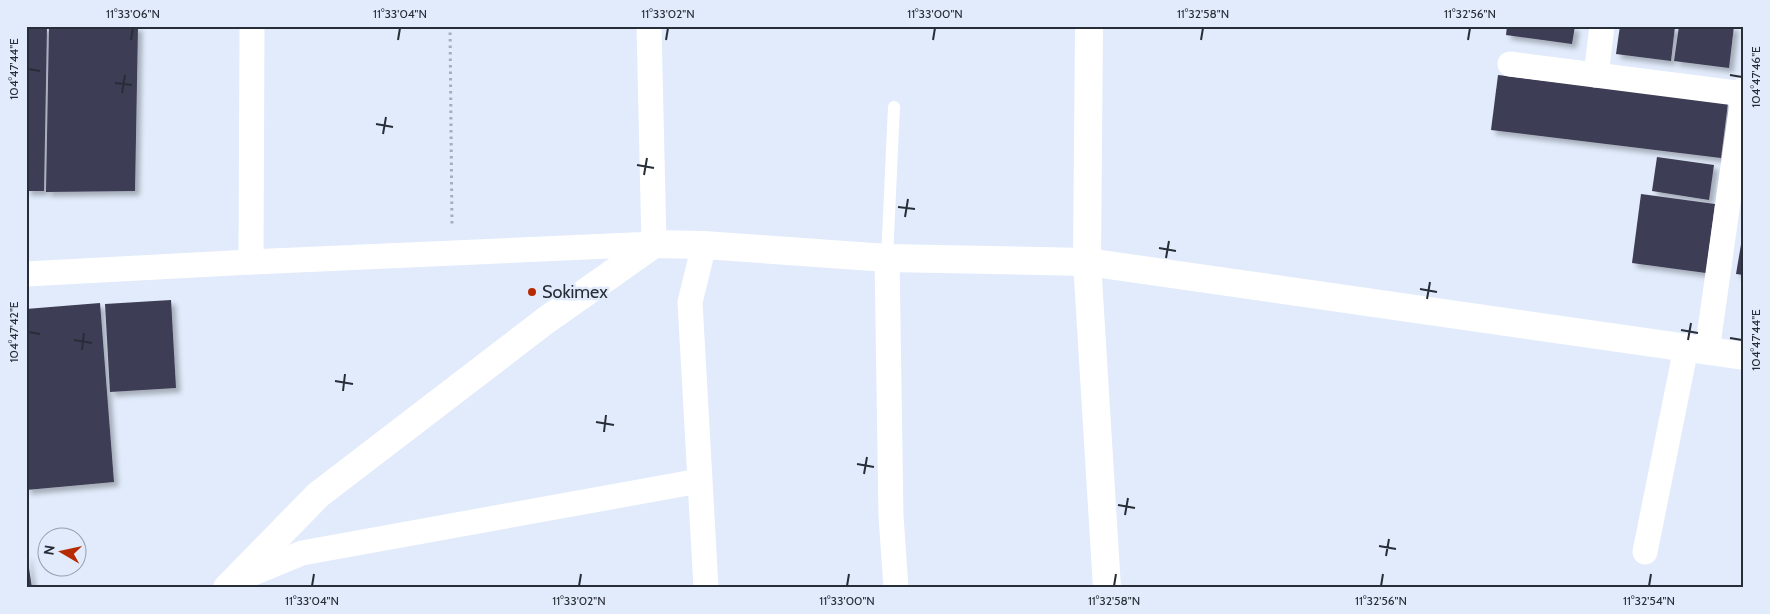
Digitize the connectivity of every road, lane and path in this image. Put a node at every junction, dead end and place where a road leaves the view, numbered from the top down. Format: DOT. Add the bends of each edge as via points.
graph roads {
  1 [pos="252,26"];
  2 [pos="450,26"];
  3 [pos="649,26"];
  4 [pos="1089,26"];
  5 [pos="1602,26"];
  6 [pos="1510,64"];
  7 [pos="1596,75"];
  8 [pos="1744,92"];
  9 [pos="894,107"];
  10 [pos="654,244"];
  11 [pos="704,245"];
  12 [pos="452,253"];
  13 [pos="888,258"];
  14 [pos="252,262"];
  15 [pos="1087,262"];
  16 [pos="26,274"];
  17 [pos="1697,350"];
  18 [pos="1744,356"];
  19 [pos="699,480"];
  20 [pos="1645,552"];
  21 [pos="230,584"];
  22 [pos="706,588"];
  23 [pos="896,588"];
  24 [pos="1107,588"];
  1 -- 14 [label="street"];
  2 -- 12 [label="path"];
  3 -- 10 [label="street"];
  4 -- 15 [label="street"];
  5 -- 7 [label="street"];
  6 -- 7 [label="street"];
  7 -- 8 [label="street"];
  8 -- 17 [label="street"];
  9 -- 13 [label="lane"];
  10 -- 11 [label="street"];
  10 -- 12 [label="street"];
  10 -- 21 [label="street" via="545,321 318,495"];
  11 -- 13 [label="street"];
  11 -- 19 [label="street" via="690,302"];
  12 -- 14 [label="street"];
  13 -- 15 [label="street"];
  13 -- 23 [label="street"];
  14 -- 16 [label="street"];
  15 -- 17 [label="street"];
  15 -- 24 [label="street"];
  17 -- 18 [label="street"];
  17 -- 20 [label="street"];
  19 -- 21 [label="street" via="302,553"];
  19 -- 22 [label="street"];
}
